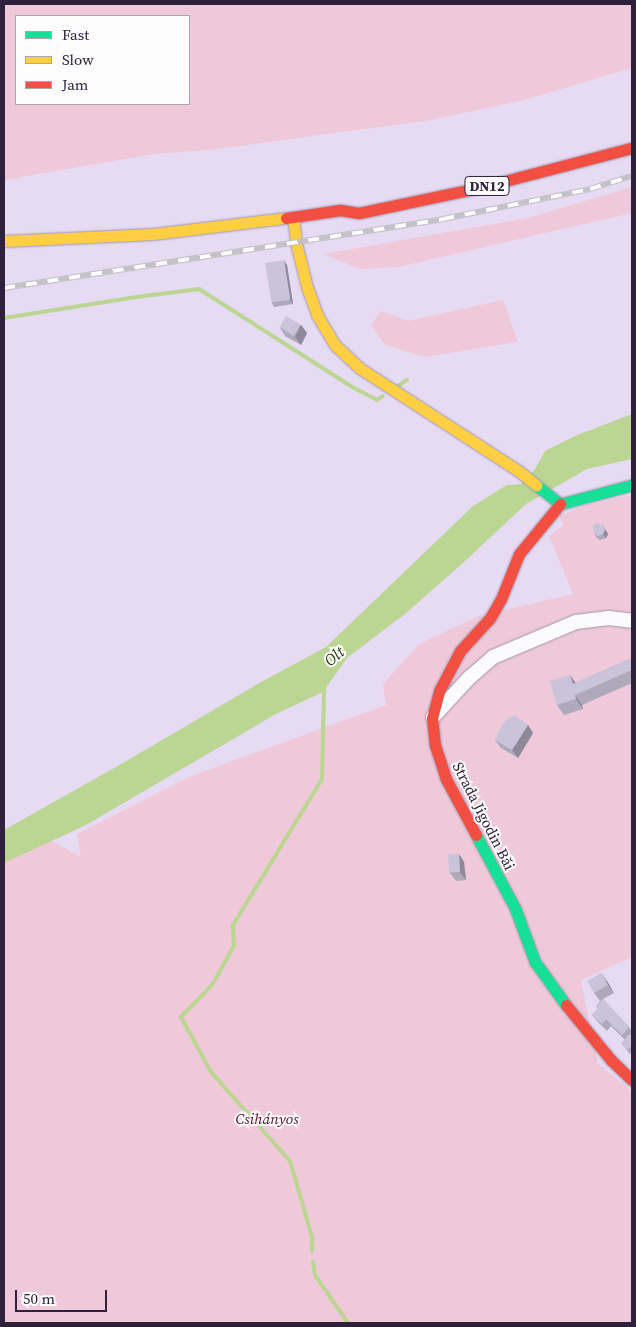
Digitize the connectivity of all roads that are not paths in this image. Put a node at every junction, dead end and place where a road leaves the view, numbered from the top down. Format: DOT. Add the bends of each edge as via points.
graph roads {
  1 [pos="632,137"];
  2 [pos="632,148"];
  3 [pos="390,194"];
  4 [pos="366,199"];
  5 [pos="340,210"];
  6 [pos="293,217"];
  7 [pos="4,241"];
  8 [pos="632,485"];
  9 [pos="560,504"];
  10 [pos="632,621"];
  11 [pos="432,718"];
  12 [pos="632,1080"];
  1 -- 3 [label="main road, DN12" via="475,177"];
  2 -- 5 [label="main road, DN12" via="478,188 359,213"];
  4 -- 5 [label="main road, DN12"];
  5 -- 6 [label="main road, DN12"];
  6 -- 7 [label="main road, DN12" via="153,234"];
  6 -- 9 [label="main road" via="296,243 312,302 322,326 335,345 373,377 520,472"];
  8 -- 9 [label="main road"];
  9 -- 11 [label="main road, Strada Jigodin Băi" via="519,554 490,618 460,652 439,690"];
  10 -- 11 [label="street" via="594,618 576,622 492,657"];
  11 -- 12 [label="main road, Strada Jigodin Băi" via="435,746 446,779 515,908 534,962 611,1060"];
}
